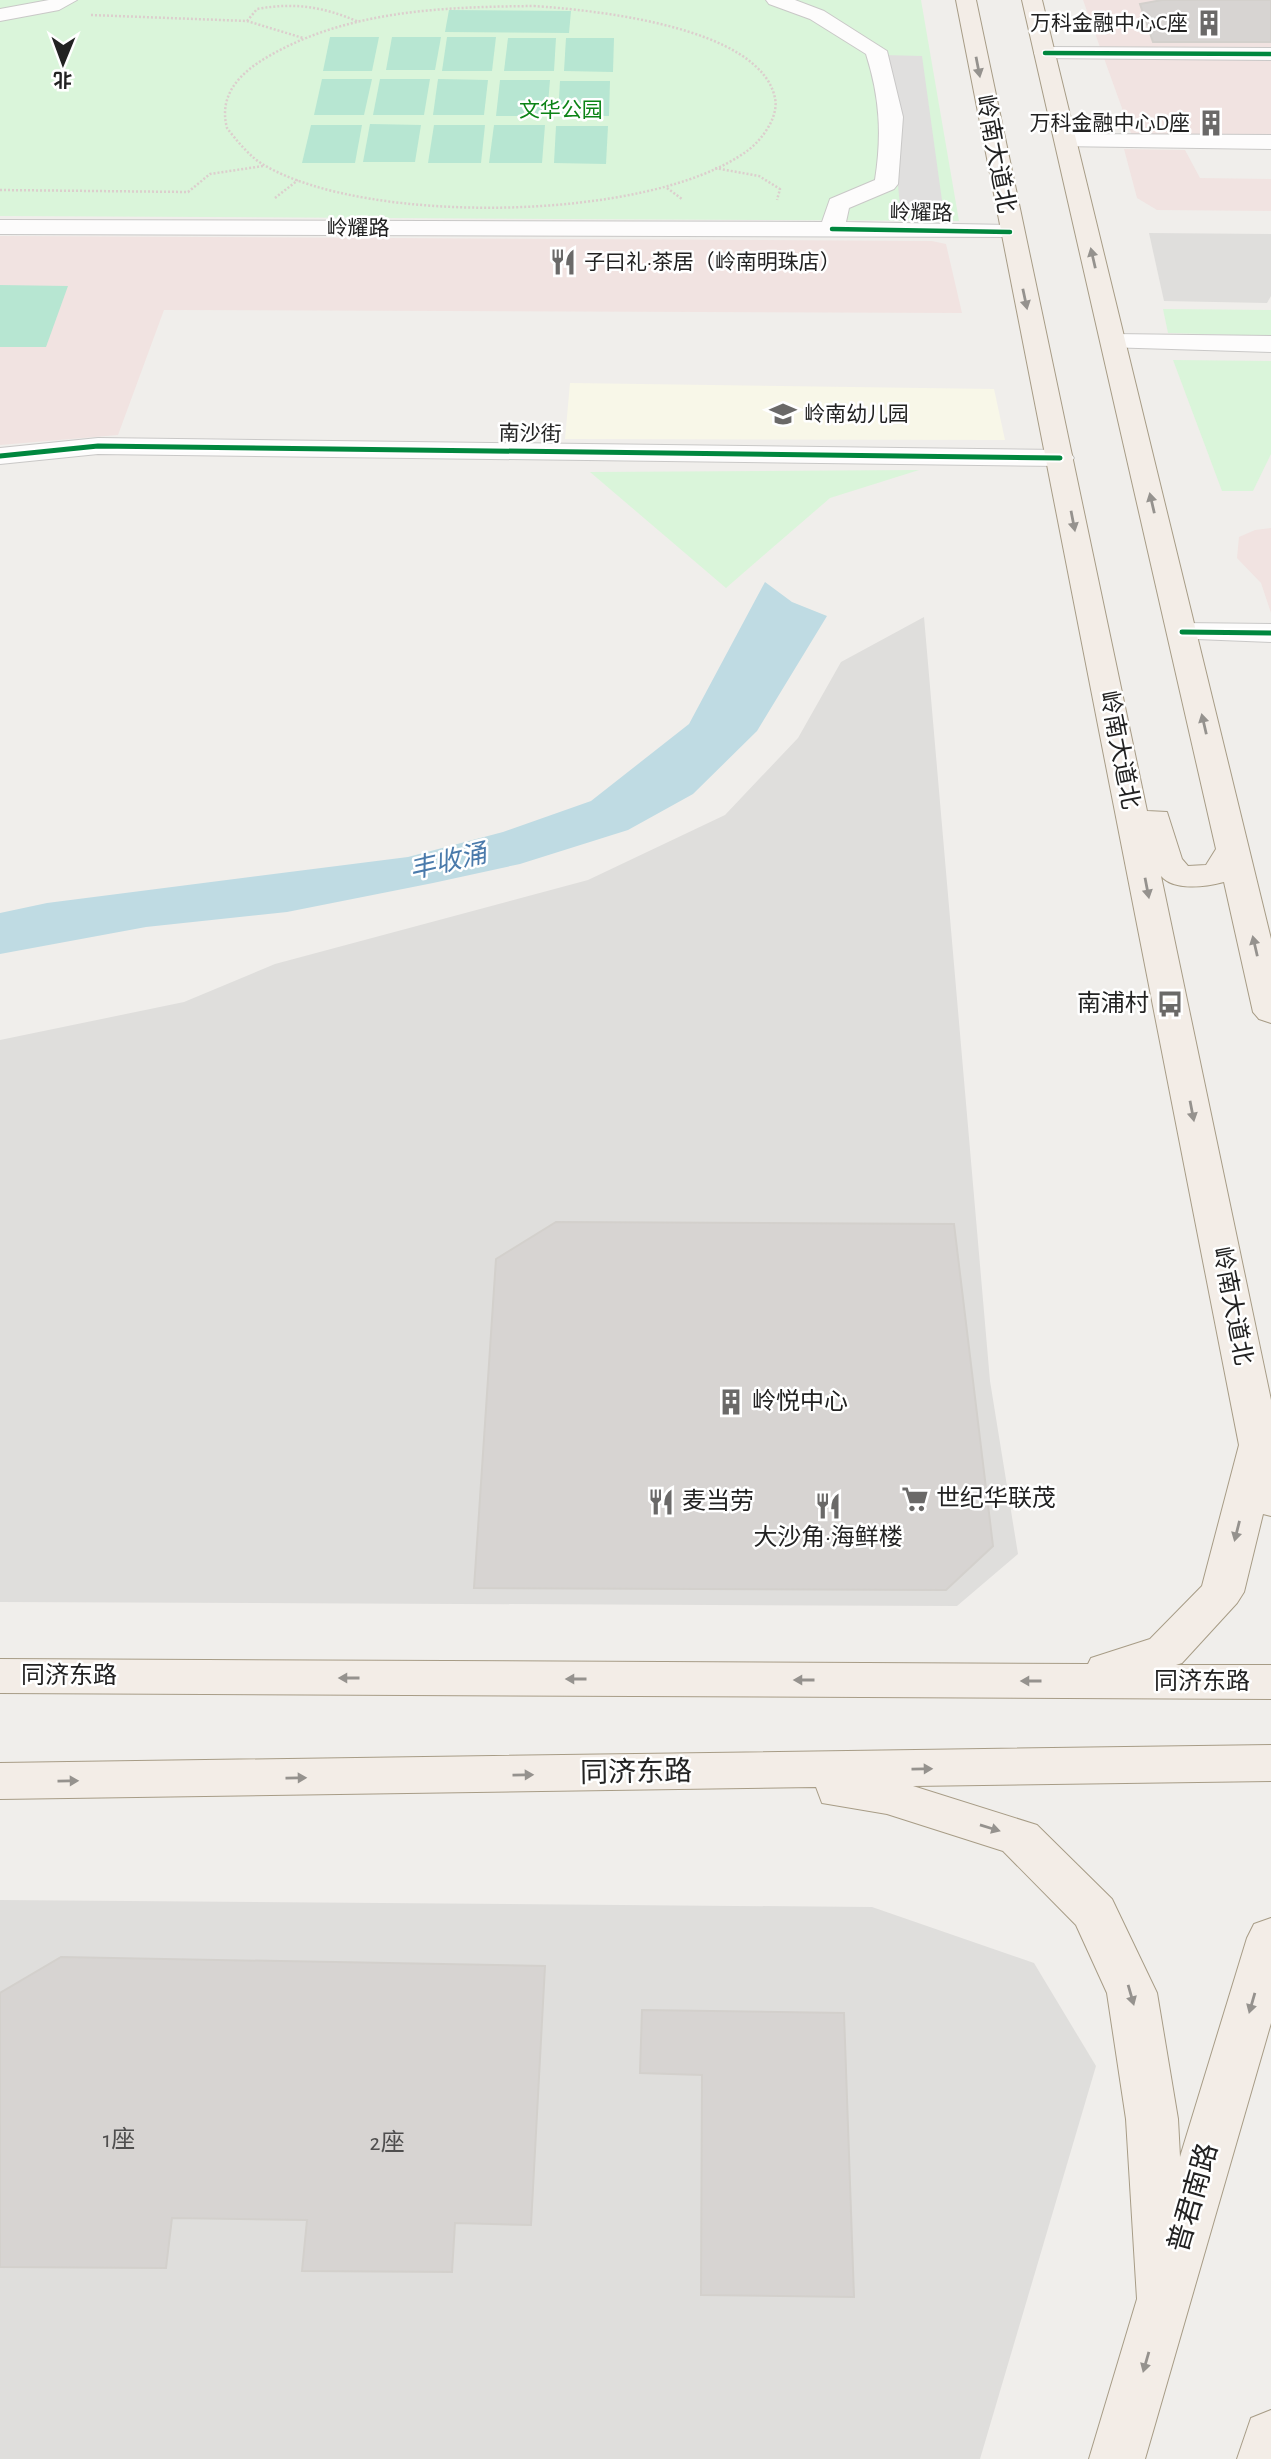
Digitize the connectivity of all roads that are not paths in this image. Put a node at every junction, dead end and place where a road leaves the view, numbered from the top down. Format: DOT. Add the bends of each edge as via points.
graph roads {
  1 [pos="776,0"];
  2 [pos="965,0"];
  3 [pos="1032,0"];
  4 [pos="74,7"];
  5 [pos="2,15"];
  6 [pos="1045,53"];
  7 [pos="1271,54"];
  8 [pos="1066,141"];
  9 [pos="1271,142"];
  10 [pos="0,227"];
  11 [pos="832,229"];
  12 [pos="1010,232"];
  13 [pos="1114,342"];
  14 [pos="1271,344"];
  15 [pos="0,456"];
  16 [pos="1060,458"];
  17 [pos="1182,632"];
  18 [pos="1271,633"];
  19 [pos="1121,759"];
  20 [pos="1233,848"];
  21 [pos="1271,1012"];
  22 [pos="1259,1441"];
  23 [pos="1271,1501"];
  24 [pos="0,1676"];
  25 [pos="1073,1681"];
  26 [pos="1271,1682"];
  27 [pos="1271,1763"];
  28 [pos="683,1773"];
  29 [pos="0,1782"];
  30 [pos="1271,1937"];
  31 [pos="1164,2299"];
  32 [pos="1271,2436"];
  33 [pos="1117,2459"];
  34 [pos="1265,2459"];
  1 -- 11 [label="street" via="817,15 876,51 891,94 894,137 886,184 838,204"];
  2 -- 12 [label="main road, 岭南大道北, one-way"];
  3 -- 6 [label="main road"];
  4 -- 5 [label="street"];
  6 -- 7 [label="street"];
  6 -- 8 [label="main road"];
  8 -- 9 [label="street"];
  13 -- 8 [label="main road, one-way"];
  10 -- 11 [label="street, 岭耀路"];
  11 -- 12 [label="street, 岭耀路"];
  12 -- 16 [label="main road, 岭南大道北, one-way"];
  13 -- 14 [label="street"];
  17 -- 13 [label="main road, one-way"];
  15 -- 16 [label="street, 南沙街" via="98,446"];
  16 -- 19 [label="main road, 岭南大道北, one-way"];
  17 -- 18 [label="street"];
  20 -- 17 [label="main road, one-way"];
  19 -- 20 [label="main road" via="1150,789 1163,853 1179,876 1217,874"];
  19 -- 22 [label="main road, 岭南大道北, one-way"];
  21 -- 20 [label="main road, one-way"];
  22 -- 23 [label="main road, 岭南大道北"];
  22 -- 25 [label="main road, one-way" via="1222,1592 1166,1651"];
  25 -- 24 [label="main road, 同济东路, one-way"];
  25 -- 26 [label="main road, 同济东路"];
  28 -- 27 [label="main road, 同济东路, one-way"];
  29 -- 28 [label="main road, 同济东路, one-way"];
  28 -- 31 [label="main road, one-way" via="887,1796 1020,1838 1095,1913 1132,1993 1152,2119"];
  30 -- 31 [label="main road, 普君南路, one-way"];
  31 -- 33 [label="main road, 普君南路, one-way"];
  32 -- 34 [label="main road"];
}
